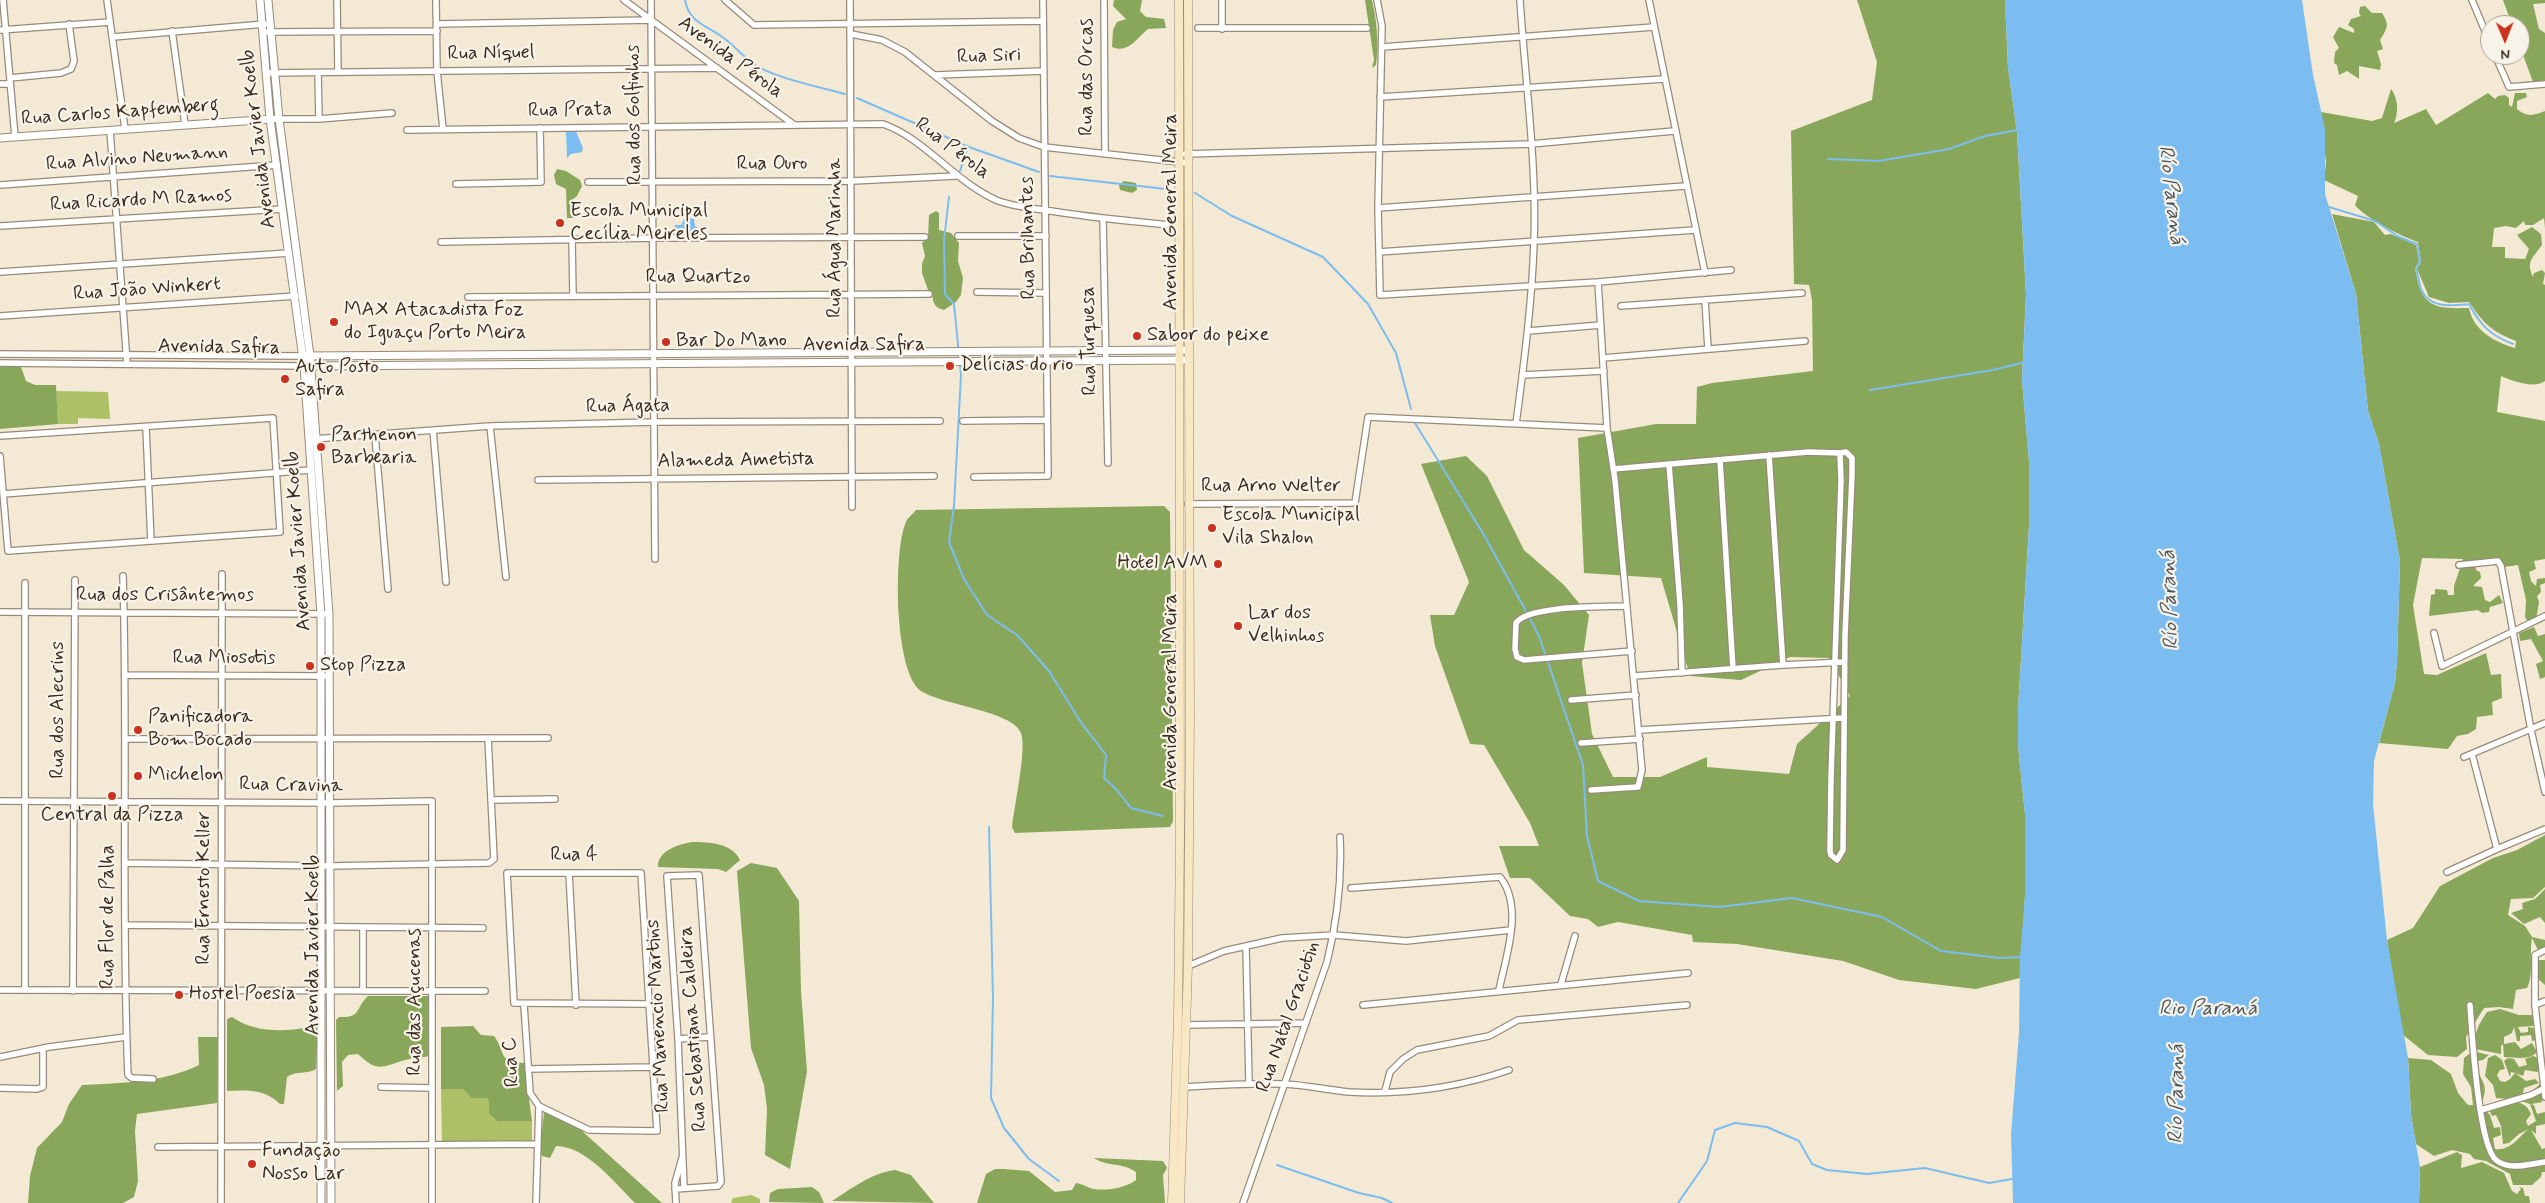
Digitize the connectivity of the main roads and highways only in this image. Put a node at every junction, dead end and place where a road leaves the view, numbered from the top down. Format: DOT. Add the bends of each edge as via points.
graph roads {
  1 [pos="1179,0"];
  2 [pos="1188,0"];
  3 [pos="1184,154"];
  4 [pos="1184,163"];
  5 [pos="1184,350"];
  6 [pos="1184,360"];
  7 [pos="1178,504"];
  8 [pos="1188,504"];
  9 [pos="1179,966"];
  10 [pos="1188,966"];
  11 [pos="1175,1087"];
  12 [pos="1186,1087"];
  13 [pos="1172,1203"];
  14 [pos="1180,1203"];
  1 -- 3 [label="main road, Avenida General Meira"];
  2 -- 3 [label="main road, Avenida General Meira" via="1193,28"];
  3 -- 4 [label="main road, Avenida General Meira"];
  4 -- 5 [label="main road, Avenida General Meira"];
  4 -- 5 [label="main road, Avenida General Meira" via="1180,226"];
  5 -- 6 [label="main road, Avenida General Meira"];
  6 -- 7 [label="main road, Avenida General Meira"];
  6 -- 8 [label="main road, Avenida General Meira"];
  7 -- 8 [label="main road"];
  7 -- 9 [label="main road, Avenida General Meira"];
  8 -- 10 [label="main road, Avenida General Meira"];
  9 -- 10 [label="main road"];
  9 -- 11 [label="main road, Avenida General Meira"];
  10 -- 12 [label="main road, Avenida General Meira"];
  11 -- 12 [label="main road"];
  11 -- 13 [label="main road, Avenida General Meira"];
  12 -- 14 [label="main road, Avenida General Meira"];
}
